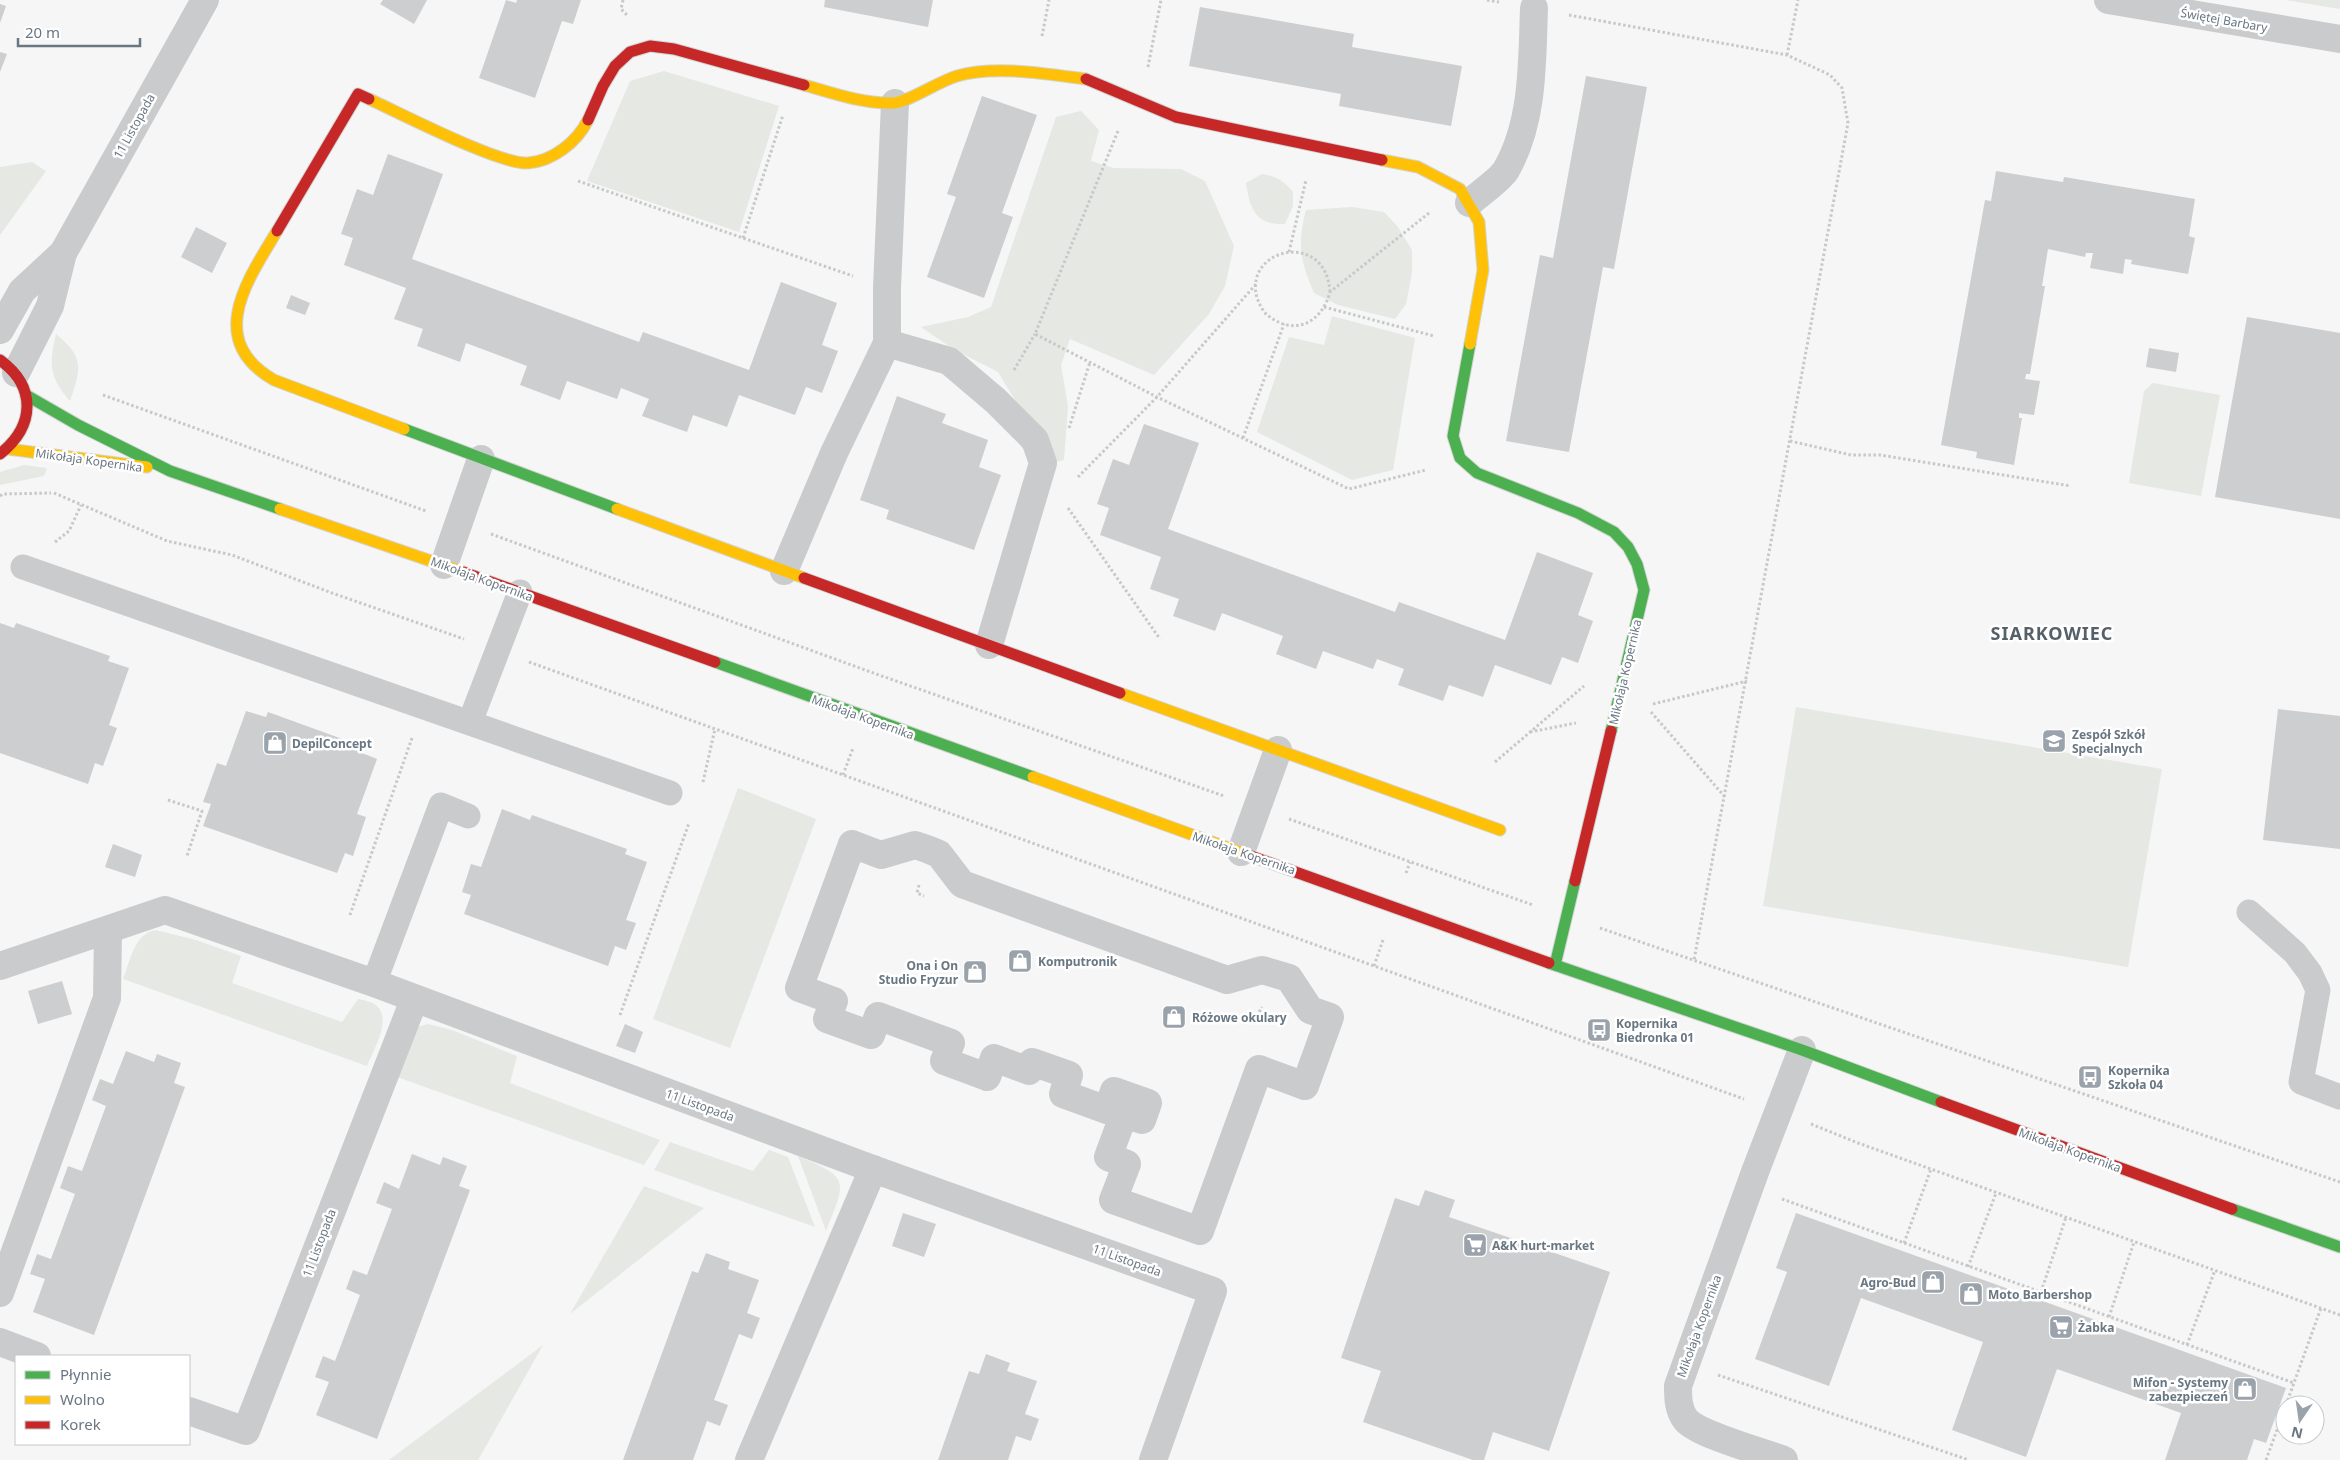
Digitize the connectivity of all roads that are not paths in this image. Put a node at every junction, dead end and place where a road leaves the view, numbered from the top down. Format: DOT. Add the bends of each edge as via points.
graph roads {
  1 [pos="205,0"];
  2 [pos="2108,0"];
  3 [pos="1534,8"];
  4 [pos="2340,39"];
  5 [pos="895,103"];
  6 [pos="1464,196"];
  7 [pos="63,252"];
  8 [pos="0,330"];
  9 [pos="887,343"];
  10 [pos="14,376"];
  11 [pos="4,451"];
  12 [pos="481,459"];
  13 [pos="170,471"];
  14 [pos="444,565"];
  15 [pos="23,568"];
  16 [pos="784,571"];
  17 [pos="520,592"];
  18 [pos="989,645"];
  19 [pos="470,722"];
  20 [pos="1278,750"];
  21 [pos="670,793"];
  22 [pos="468,816"];
  23 [pos="1500,830"];
  24 [pos="1241,852"];
  25 [pos="2248,912"];
  26 [pos="108,931"];
  27 [pos="1555,965"];
  28 [pos="0,966"];
  29 [pos="374,983"];
  30 [pos="799,988"];
  31 [pos="414,1000"];
  32 [pos="1802,1050"];
  33 [pos="2340,1097"];
  34 [pos="873,1169"];
  35 [pos="2340,1247"];
  36 [pos="0,1293"];
  37 [pos="0,1342"];
  38 [pos="34,1355"];
  39 [pos="190,1411"];
  40 [pos="749,1460"];
  41 [pos="1153,1460"];
  42 [pos="1784,1460"];
  1 -- 7 [label="street, 11 Listopada"];
  2 -- 4 [label="street, Świętej Barbary"];
  3 -- 6 [label="street" via="1532,64 1523,129 1506,171"];
  5 -- 6 [label="street" via="957,76 987,72 1035,72 1088,79 1176,117 1418,167"];
  5 -- 9 [label="street"];
  5 -- 12 [label="street" via="852,98 674,49 650,46 630,52 615,66 587,123 570,144 551,158 527,163 476,147 358,94 246,282 236,324 238,345 253,366 274,380"];
  6 -- 27 [label="street, Mikołaja Kopernika" via="1479,222 1483,270 1453,436 1455,450 1461,462 1476,473 1598,522 1623,539 1639,563 1644,590"];
  7 -- 8 [label="street, 11 Listopada" via="22,291"];
  7 -- 10 [label="street, 11 Listopada" via="50,306"];
  9 -- 16 [label="street" via="834,453"];
  9 -- 18 [label="street" via="948,361 996,401 1035,440 1043,463"];
  10 -- 11 [label="street" via="28,406 26,423 19,438"];
  10 -- 13 [label="street, Mikołaja Kopernika" via="78,425"];
  11 -- 13 [label="street, Mikołaja Kopernika"];
  12 -- 14 [label="street"];
  12 -- 16 [label="street"];
  13 -- 14 [label="street, Mikołaja Kopernika"];
  14 -- 17 [label="street, Mikołaja Kopernika"];
  15 -- 19 [label="lane"];
  16 -- 18 [label="street"];
  17 -- 19 [label="lane"];
  17 -- 24 [label="street, Mikołaja Kopernika"];
  18 -- 20 [label="street"];
  19 -- 21 [label="lane"];
  20 -- 23 [label="street"];
  20 -- 24 [label="street"];
  22 -- 29 [label="lane" via="440,805"];
  24 -- 27 [label="street, Mikołaja Kopernika"];
  25 -- 33 [label="lane" via="2295,954 2310,973 2318,990 2301,1082"];
  26 -- 28 [label="street, 11 Listopada"];
  26 -- 29 [label="street, 11 Listopada" via="165,910"];
  26 -- 36 [label="street" via="108,998"];
  27 -- 32 [label="street, Mikołaja Kopernika"];
  29 -- 31 [label="street, 11 Listopada"];
  30 -- 30 [label="street" via="852,844 881,855 915,845 939,854 962,884 1227,980 1262,970 1289,978 1310,1010 1330,1017 1305,1086 1259,1069 1200,1231 1114,1200 1127,1164 1108,1157 1124,1114 1142,1120 1148,1103 1114,1091 1107,1110 1062,1094 1070,1075 1032,1062 1029,1071 994,1058 987,1076 944,1061 951,1043 878,1016 871,1035 827,1019 834,1000"];
  31 -- 34 [label="street, 11 Listopada"];
  31 -- 39 [label="street, 11 Listopada" via="246,1431"];
  32 -- 35 [label="street, Mikołaja Kopernika" via="2065,1149"];
  32 -- 42 [label="street, Mikołaja Kopernika" via="1678,1386 1678,1404 1686,1420 1703,1431"];
  34 -- 40 [label="street"];
  34 -- 41 [label="street, 11 Listopada" via="1213,1291"];
  37 -- 38 [label="street"];
}
